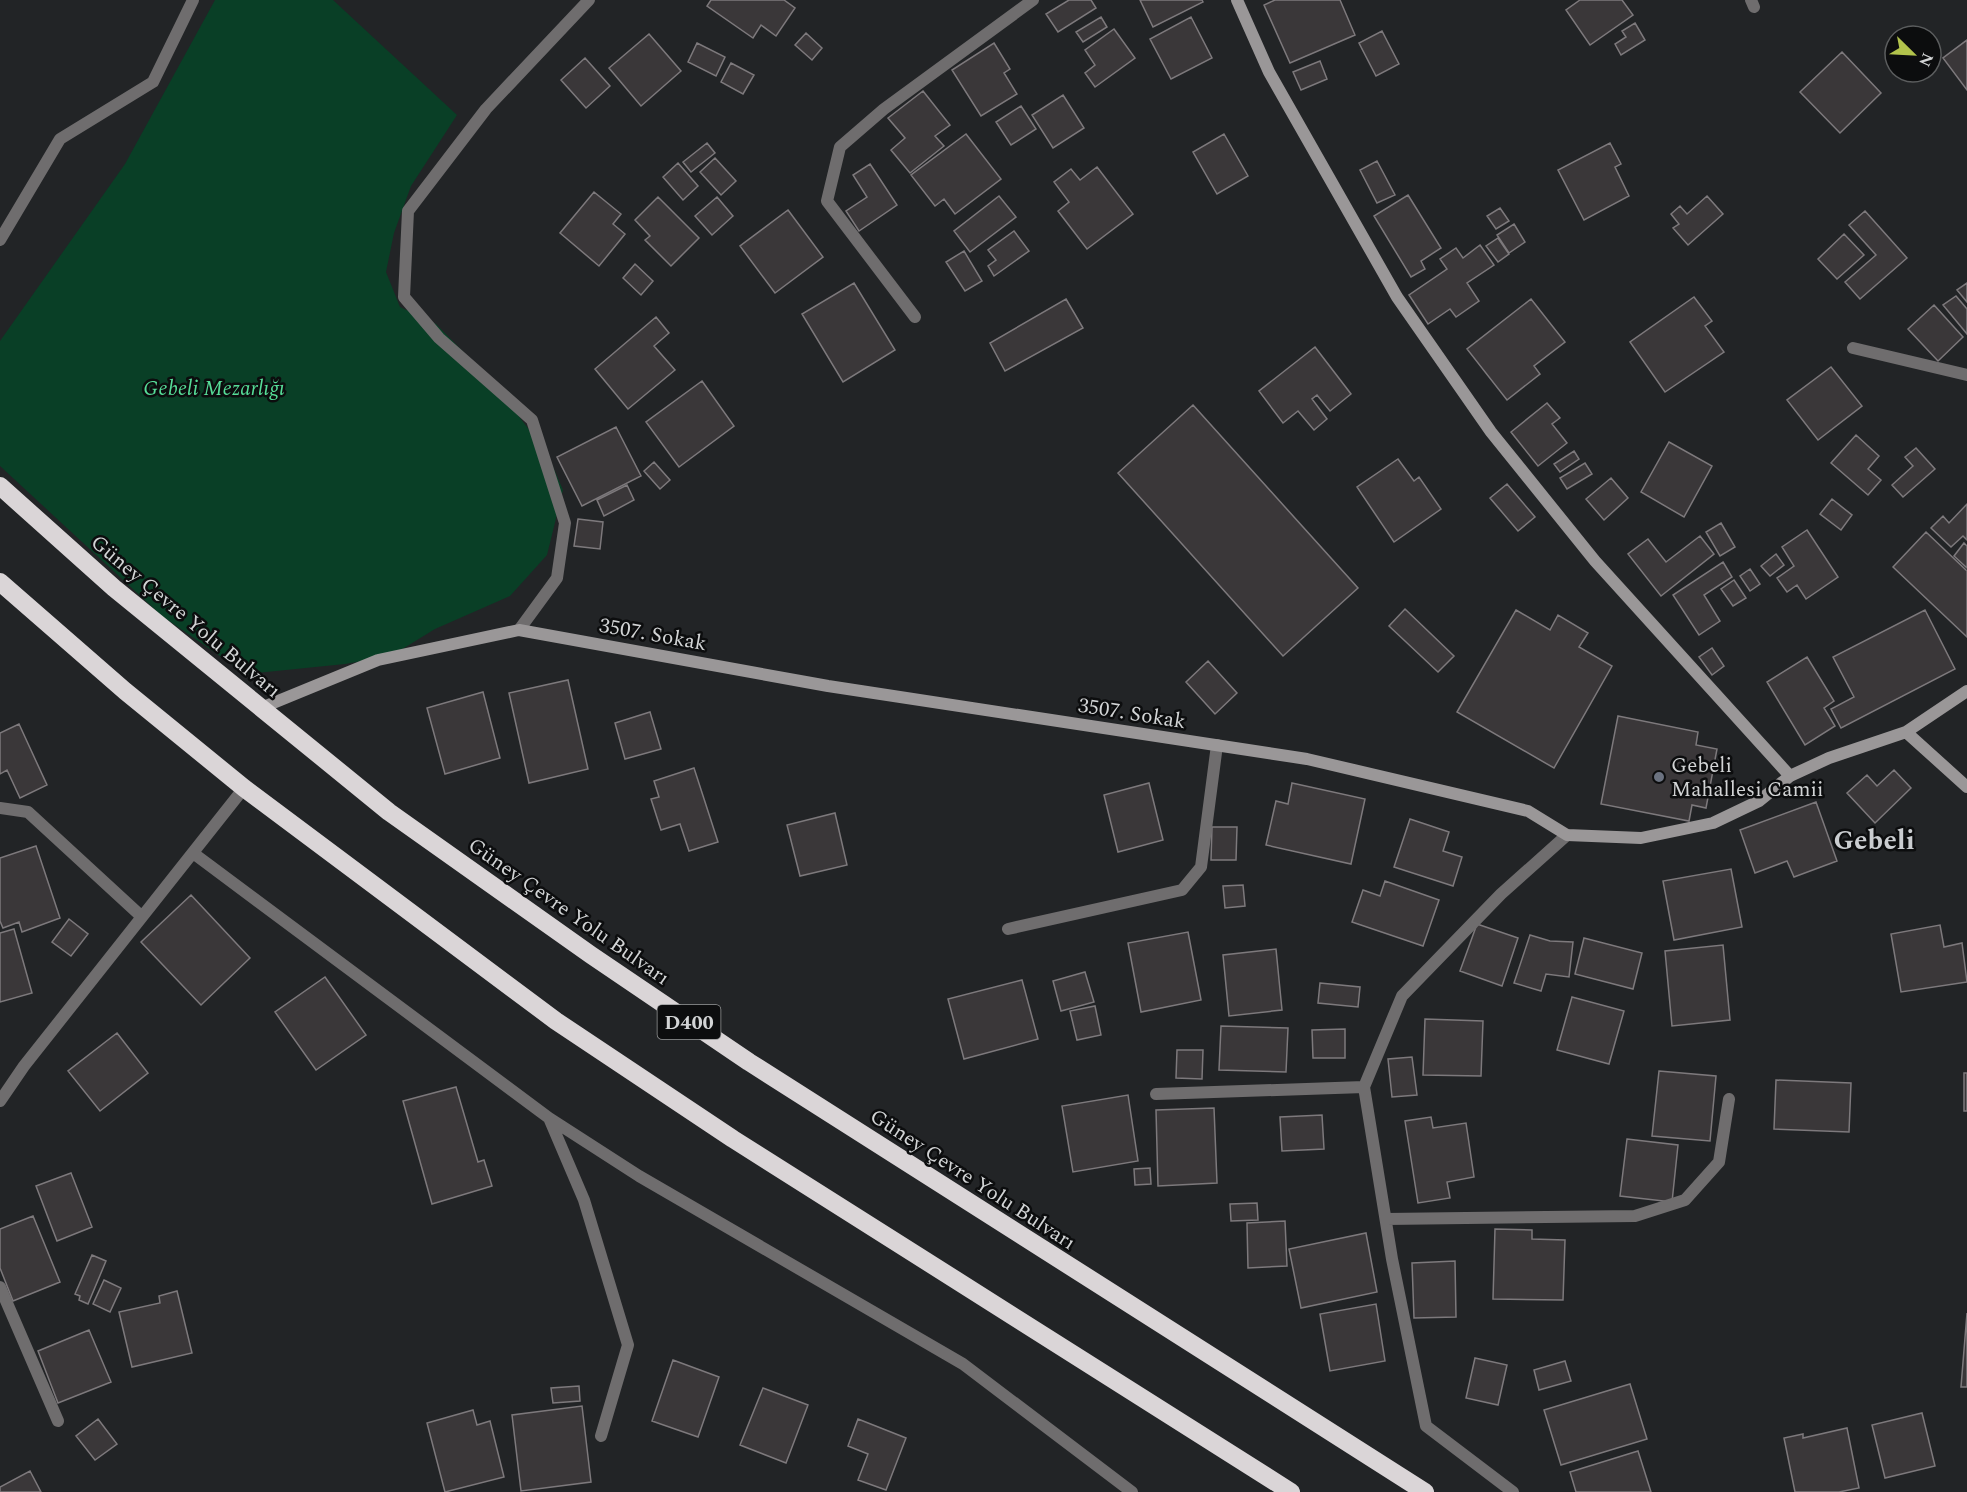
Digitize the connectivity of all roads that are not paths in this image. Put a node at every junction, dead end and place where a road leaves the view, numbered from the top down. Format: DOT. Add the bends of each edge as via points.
graph roads {
  1 [pos="193,0"];
  2 [pos="589,0"];
  3 [pos="1033,0"];
  4 [pos="1237,0"];
  5 [pos="0,240"];
  6 [pos="915,318"];
  7 [pos="1853,348"];
  8 [pos="1967,375"];
  9 [pos="0,486"];
  10 [pos="0,582"];
  11 [pos="519,630"];
  12 [pos="1967,691"];
  13 [pos="261,708"];
  14 [pos="1906,732"];
  15 [pos="1217,745"];
  16 [pos="1790,776"];
  17 [pos="1967,787"];
  18 [pos="244,788"];
  19 [pos="0,808"];
  20 [pos="1567,835"];
  21 [pos="193,853"];
  22 [pos="141,916"];
  23 [pos="1008,929"];
  24 [pos="1364,1087"];
  25 [pos="1156,1094"];
  26 [pos="1729,1099"];
  27 [pos="0,1101"];
  28 [pos="549,1118"];
  29 [pos="1386,1219"];
  30 [pos="0,1287"];
  31 [pos="58,1421"];
  32 [pos="601,1436"];
  33 [pos="1132,1492"];
  34 [pos="1291,1492"];
  35 [pos="1425,1492"];
  36 [pos="1513,1492"];
  1 -- 5 [label="street" via="153,82 60,139"];
  2 -- 11 [label="street" via="486,109 408,211 404,297 439,338 531,420 565,523 557,578"];
  3 -- 6 [label="street" via="884,109 840,147 827,201"];
  4 -- 16 [label="main road" via="1269,72 1397,297 1491,432 1595,561"];
  7 -- 8 [label="street"];
  9 -- 13 [label="highway, Güney Çevre Yolu Bulvarı / D400" via="114,588"];
  10 -- 18 [label="highway"];
  11 -- 13 [label="main road, 3507. Sokak" via="378,660"];
  11 -- 15 [label="main road, 3507. Sokak" via="828,686"];
  12 -- 14 [label="main road, 3507. Sokak"];
  13 -- 35 [label="highway, Güney Çevre Yolu Bulvarı / D400" via="389,812 749,1062"];
  14 -- 16 [label="main road, 3507. Sokak"];
  14 -- 17 [label="main road"];
  15 -- 20 [label="main road, 3507. Sokak" via="1307,759 1528,812"];
  15 -- 23 [label="street" via="1201,867 1182,890"];
  16 -- 20 [label="main road, 3507. Sokak" via="1759,801 1713,823 1641,838"];
  18 -- 21 [label="street"];
  18 -- 34 [label="highway" via="556,1021 743,1145"];
  19 -- 22 [label="street" via="28,812"];
  20 -- 24 [label="street" via="1501,894 1402,996"];
  21 -- 22 [label="street"];
  21 -- 28 [label="street"];
  22 -- 27 [label="street"];
  24 -- 25 [label="street"];
  24 -- 29 [label="street"];
  26 -- 29 [label="street" via="1719,1162 1685,1200 1635,1216"];
  28 -- 32 [label="street" via="584,1200 628,1345"];
  28 -- 33 [label="street" via="639,1176 963,1364"];
  29 -- 36 [label="street" via="1426,1426"];
  30 -- 31 [label="street"];
}
